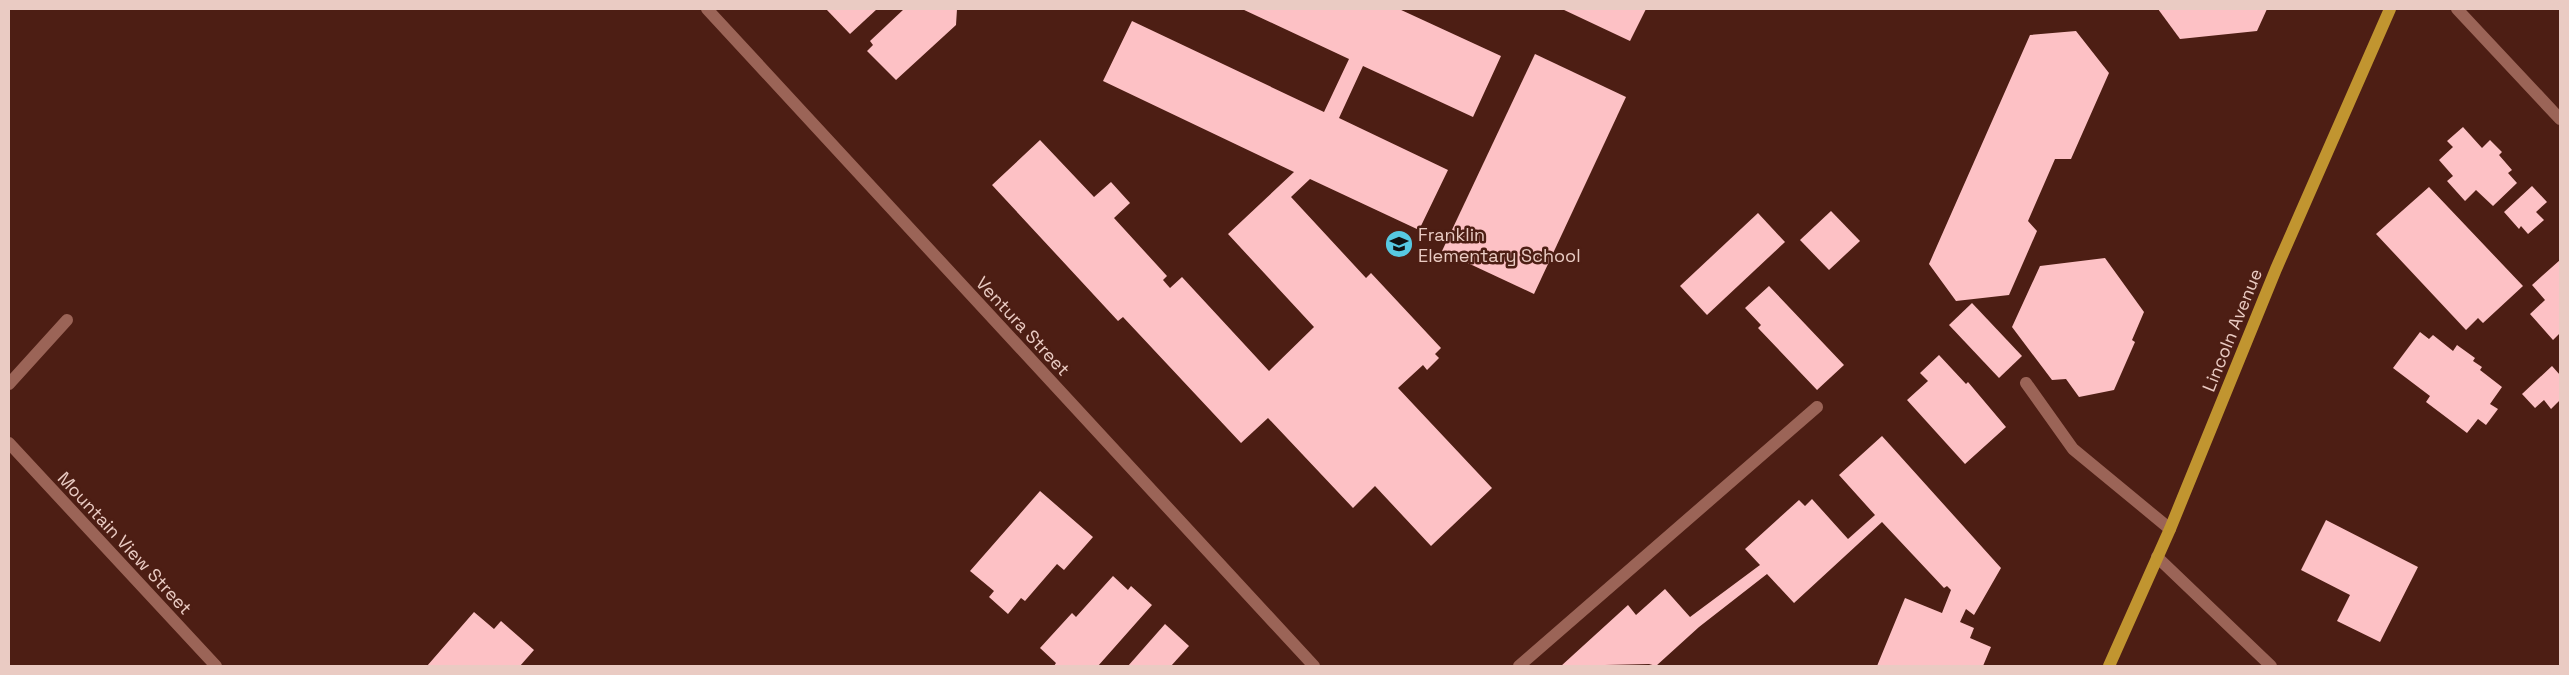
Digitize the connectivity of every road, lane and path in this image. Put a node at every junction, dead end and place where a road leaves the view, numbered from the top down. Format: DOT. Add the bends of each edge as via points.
graph roads {
  1 [pos="707,9"];
  2 [pos="2390,9"];
  3 [pos="2457,9"];
  4 [pos="2560,119"];
  5 [pos="67,320"];
  6 [pos="2026,383"];
  7 [pos="9,384"];
  8 [pos="1817,406"];
  9 [pos="9,443"];
  10 [pos="2170,529"];
  11 [pos="2157,557"];
  12 [pos="216,666"];
  13 [pos="1314,666"];
  14 [pos="1518,666"];
  15 [pos="2109,666"];
  16 [pos="2271,666"];
  1 -- 13 [label="street, Ventura Street"];
  2 -- 10 [label="main road, Lincoln Avenue" via="2276,269"];
  3 -- 4 [label="street"];
  5 -- 7 [label="street"];
  6 -- 10 [label="street" via="2073,449"];
  8 -- 14 [label="street"];
  9 -- 12 [label="street, Mountain View Street"];
  10 -- 11 [label="main road, Lincoln Avenue"];
  11 -- 15 [label="main road, Lincoln Avenue"];
  11 -- 16 [label="street"];
}
